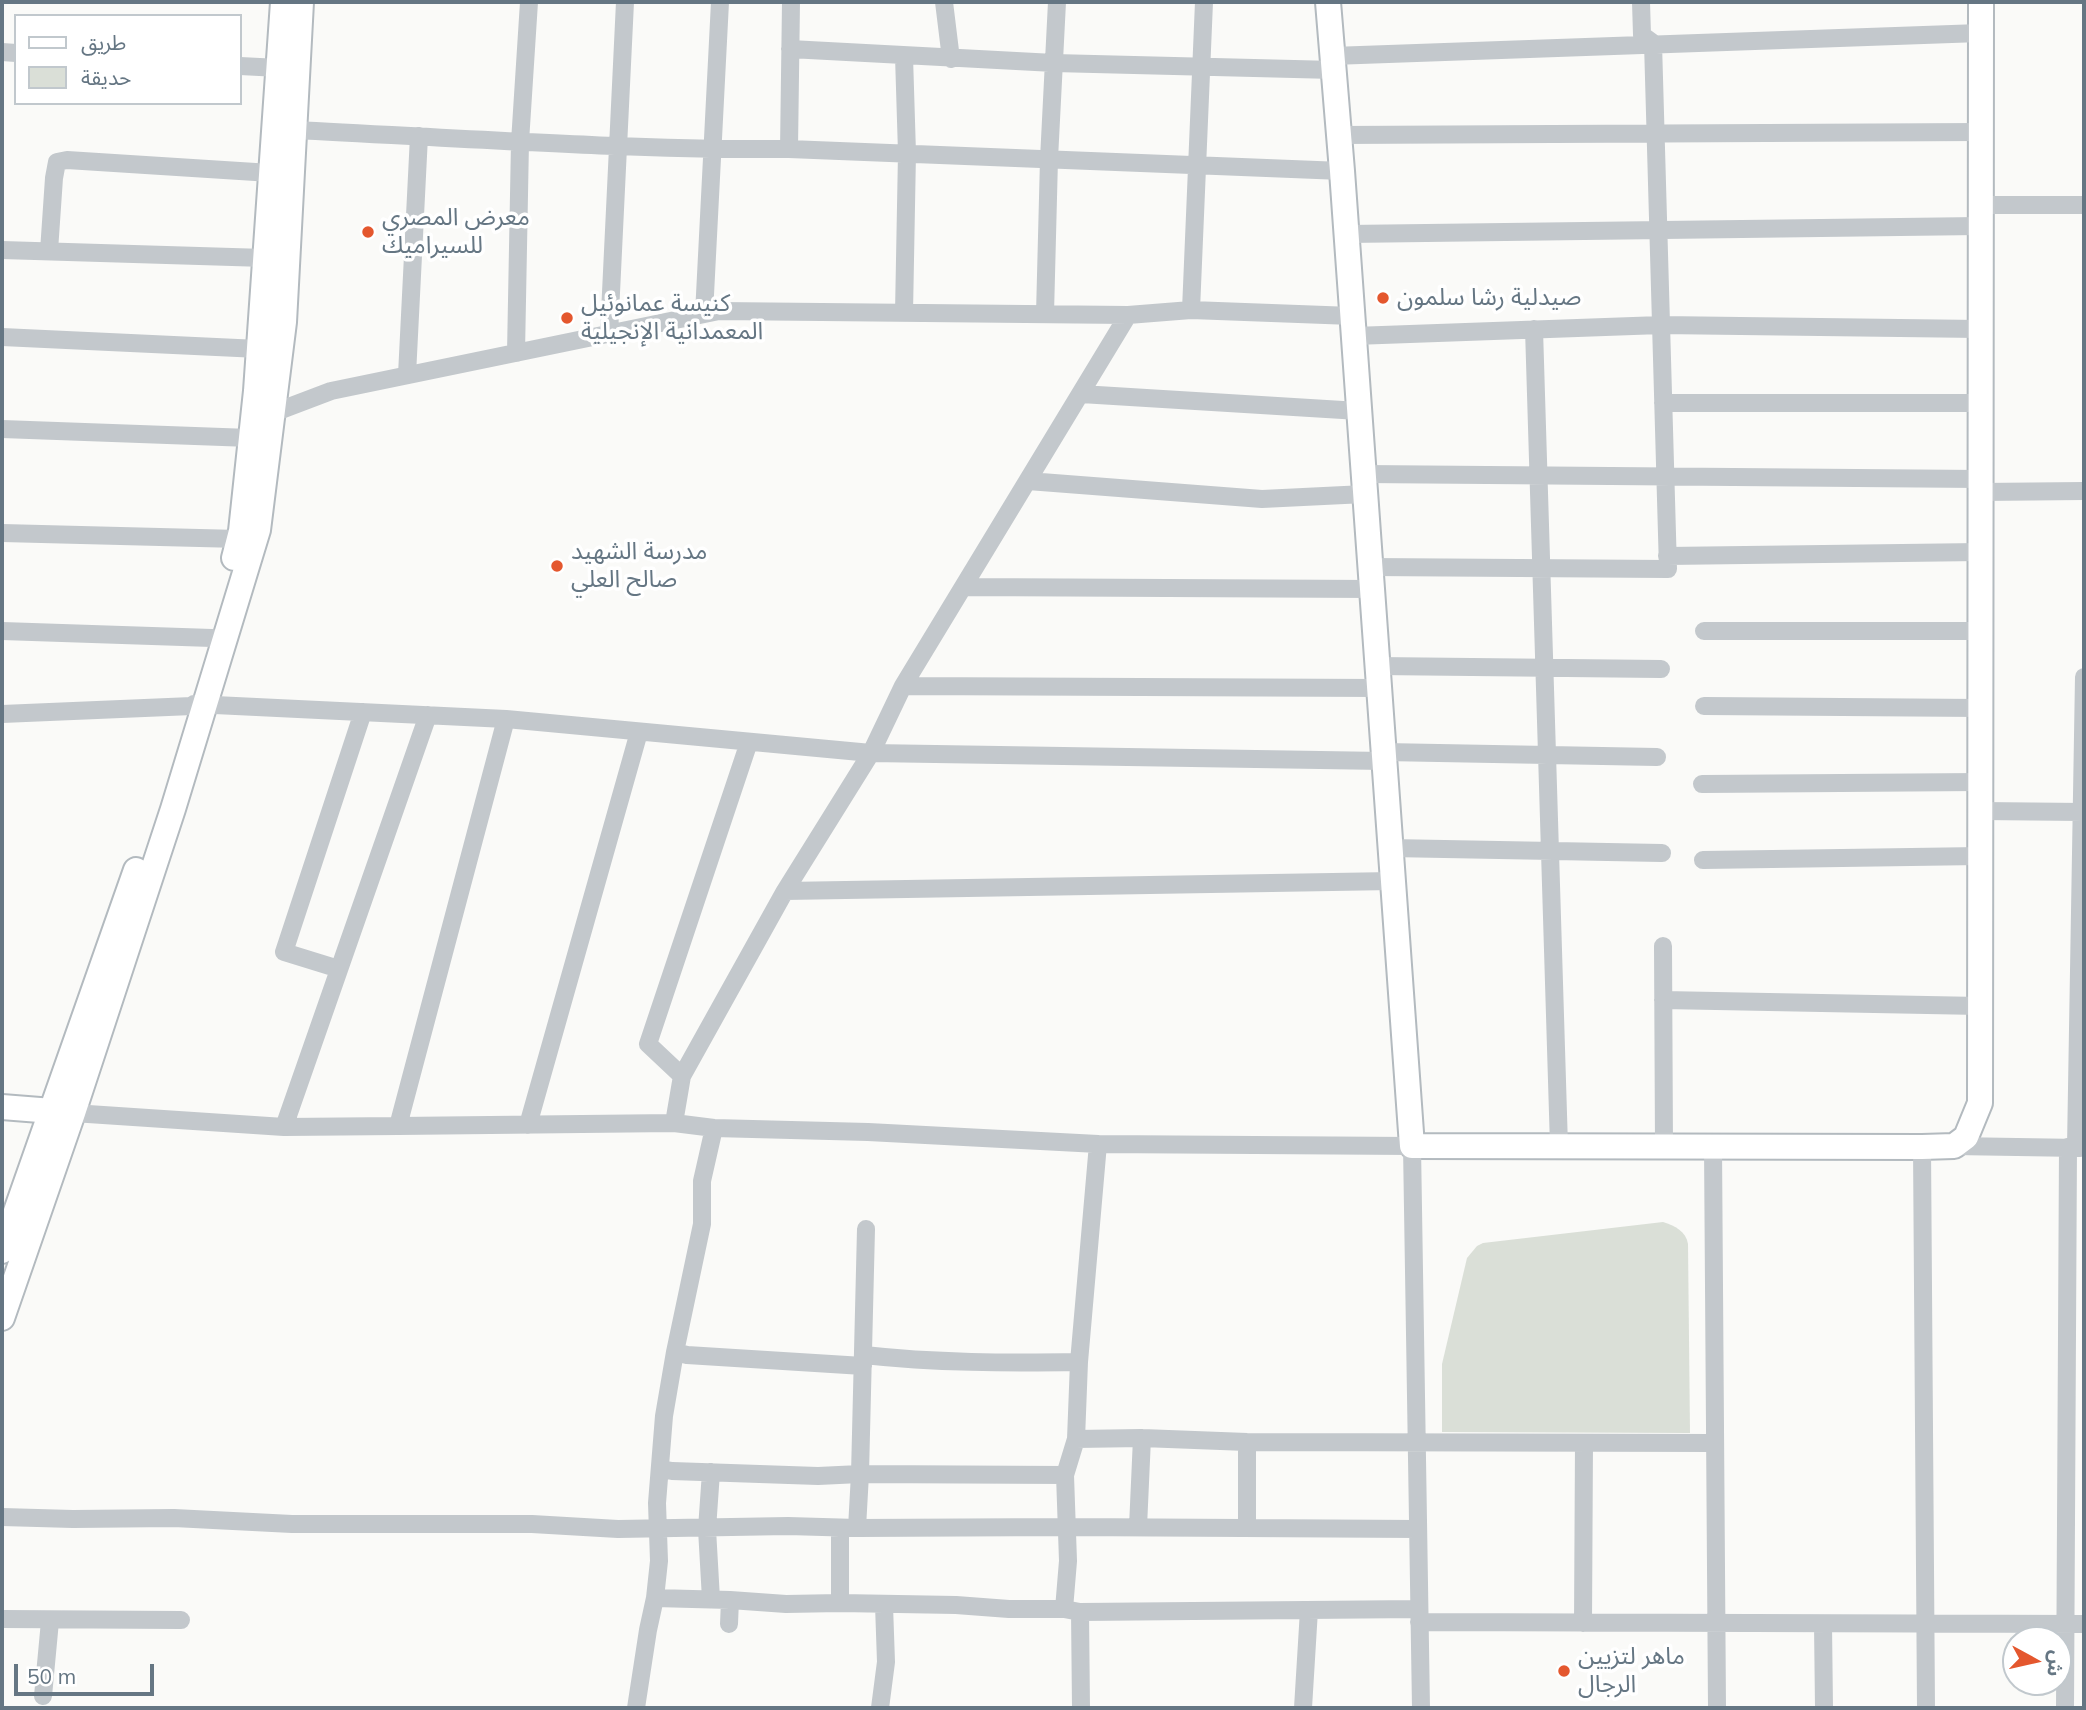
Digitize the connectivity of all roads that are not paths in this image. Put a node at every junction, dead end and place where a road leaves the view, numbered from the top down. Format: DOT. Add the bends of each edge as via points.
graph roads {
  1 [pos="283,2"];
  2 [pos="301,2"];
  3 [pos="528,2"];
  4 [pos="625,2"];
  5 [pos="720,2"];
  6 [pos="791,2"];
  7 [pos="944,2"];
  8 [pos="1057,2"];
  9 [pos="1204,2"];
  10 [pos="1328,2"];
  11 [pos="1641,2"];
  12 [pos="1981,2"];
  13 [pos="1980,33"];
  14 [pos="1653,43"];
  15 [pos="790,49"];
  16 [pos="905,56"];
  17 [pos="951,59"];
  18 [pos="1054,63"];
  19 [pos="1333,63"];
  20 [pos="242,66"];
  21 [pos="1201,66"];
  22 [pos="279,68"];
  23 [pos="294,130"];
  24 [pos="1980,132"];
  25 [pos="1655,134"];
  26 [pos="1339,135"];
  27 [pos="419,136"];
  28 [pos="520,142"];
  29 [pos="617,145"];
  30 [pos="713,149"];
  31 [pos="789,149"];
  32 [pos="907,153"];
  33 [pos="1049,159"];
  34 [pos="1197,165"];
  35 [pos="1342,171"];
  36 [pos="271,173"];
  37 [pos="2084,205"];
  38 [pos="1980,216"];
  39 [pos="1658,230"];
  40 [pos="1347,234"];
  41 [pos="2,250"];
  42 [pos="49,251"];
  43 [pos="265,258"];
  44 [pos="1191,310"];
  45 [pos="904,313"];
  46 [pos="704,314"];
  47 [pos="1045,314"];
  48 [pos="1129,315"];
  49 [pos="1661,325"];
  50 [pos="1353,326"];
  51 [pos="1534,329"];
  52 [pos="1979,329"];
  53 [pos="609,334"];
  54 [pos="2,337"];
  55 [pos="259,349"];
  56 [pos="516,353"];
  57 [pos="407,375"];
  58 [pos="1081,394"];
  59 [pos="1663,403"];
  60 [pos="1979,403"];
  61 [pos="1359,411"];
  62 [pos="273,413"];
  63 [pos="2,429"];
  64 [pos="250,438"];
  65 [pos="1538,475"];
  66 [pos="1665,477"];
  67 [pos="1028,481"];
  68 [pos="1364,484"];
  69 [pos="1980,485"];
  70 [pos="2084,491"];
  71 [pos="2,533"];
  72 [pos="239,539"];
  73 [pos="1980,552"];
  74 [pos="1667,556"];
  75 [pos="1541,568"];
  76 [pos="1371,578"];
  77 [pos="963,587"];
  78 [pos="2,631"];
  79 [pos="1704,631"];
  80 [pos="1980,631"];
  81 [pos="212,638"];
  82 [pos="1544,667"];
  83 [pos="1661,668"];
  84 [pos="1378,677"];
  85 [pos="2084,677"];
  86 [pos="903,686"];
  87 [pos="196,705"];
  88 [pos="1704,706"];
  89 [pos="1980,708"];
  90 [pos="363,712"];
  91 [pos="2,714"];
  92 [pos="428,715"];
  93 [pos="506,719"];
  94 [pos="639,732"];
  95 [pos="749,742"];
  96 [pos="871,752"];
  97 [pos="1547,755"];
  98 [pos="1384,757"];
  99 [pos="1657,757"];
  100 [pos="1980,782"];
  101 [pos="1702,784"];
  102 [pos="1980,811"];
  103 [pos="2083,812"];
  104 [pos="1390,848"];
  105 [pos="1550,851"];
  106 [pos="1662,853"];
  107 [pos="1980,856"];
  108 [pos="1703,860"];
  109 [pos="1393,881"];
  110 [pos="785,891"];
  111 [pos="1663,946"];
  112 [pos="340,969"];
  113 [pos="1663,1000"];
  114 [pos="1980,1006"];
  115 [pos="682,1076"];
  116 [pos="2,1107"];
  117 [pos="61,1112"];
  118 [pos="674,1123"];
  119 [pos="528,1125"];
  120 [pos="398,1126"];
  121 [pos="284,1127"];
  122 [pos="714,1128"];
  123 [pos="1098,1144"];
  124 [pos="1412,1146"];
  125 [pos="1559,1146"];
  126 [pos="1664,1146"];
  127 [pos="1713,1146"];
  128 [pos="1954,1146"];
  129 [pos="1922,1147"];
  130 [pos="2076,1147"];
  131 [pos="866,1229"];
  132 [pos="2,1251"];
  133 [pos="2,1318"];
  134 [pos="2076,1326"];
  135 [pos="675,1352"];
  136 [pos="864,1360"];
  137 [pos="1079,1362"];
  138 [pos="1076,1438"];
  139 [pos="1142,1438"];
  140 [pos="1247,1442"];
  141 [pos="1416,1443"];
  142 [pos="1584,1443"];
  143 [pos="1715,1443"];
  144 [pos="661,1469"];
  145 [pos="711,1472"];
  146 [pos="860,1474"];
  147 [pos="1065,1475"];
  148 [pos="2,1517"];
  149 [pos="658,1527"];
  150 [pos="1068,1527"];
  151 [pos="1138,1527"];
  152 [pos="707,1528"];
  153 [pos="848,1528"];
  154 [pos="1247,1528"];
  155 [pos="1418,1529"];
  156 [pos="656,1598"];
  157 [pos="710,1599"];
  158 [pos="730,1600"];
  159 [pos="840,1603"];
  160 [pos="884,1605"];
  161 [pos="1072,1610"];
  162 [pos="1309,1610"];
  163 [pos="1419,1615"];
  164 [pos="2,1619"];
  165 [pos="181,1620"];
  166 [pos="50,1621"];
  167 [pos="1583,1623"];
  168 [pos="1717,1623"];
  169 [pos="1925,1623"];
  170 [pos="729,1624"];
  171 [pos="1823,1624"];
  172 [pos="2066,1624"];
  173 [pos="2084,1624"];
  174 [pos="43,1696"];
  175 [pos="636,1708"];
  176 [pos="880,1708"];
  177 [pos="1081,1708"];
  178 [pos="1303,1708"];
  179 [pos="1421,1708"];
  180 [pos="1717,1708"];
  181 [pos="1824,1708"];
  182 [pos="1926,1708"];
  183 [pos="2065,1708"];
  1 -- 22 [label="street"];
  2 -- 23 [label="street"];
  3 -- 28 [label="street"];
  4 -- 29 [label="street"];
  5 -- 30 [label="street"];
  6 -- 15 [label="street"];
  7 -- 17 [label="street"];
  8 -- 18 [label="street"];
  9 -- 21 [label="street"];
  10 -- 19 [label="street"];
  11 -- 14 [label="street" via="1642,35"];
  12 -- 13 [label="street"];
  13 -- 14 [label="street"];
  13 -- 24 [label="street"];
  14 -- 19 [label="street"];
  14 -- 25 [label="street"];
  15 -- 16 [label="street"];
  15 -- 31 [label="street"];
  16 -- 17 [label="street"];
  16 -- 32 [label="street"];
  17 -- 18 [label="street"];
  18 -- 21 [label="street"];
  18 -- 33 [label="street"];
  19 -- 21 [label="street"];
  19 -- 26 [label="street"];
  20 -- 22 [label="street"];
  21 -- 34 [label="street"];
  22 -- 36 [label="street"];
  23 -- 27 [label="street"];
  23 -- 62 [label="street" via="284,322"];
  24 -- 25 [label="street"];
  24 -- 38 [label="street"];
  25 -- 26 [label="street"];
  25 -- 39 [label="street"];
  26 -- 35 [label="street"];
  27 -- 28 [label="street"];
  27 -- 57 [label="street"];
  28 -- 29 [label="street"];
  28 -- 56 [label="street"];
  29 -- 30 [label="street"];
  29 -- 53 [label="street"];
  30 -- 31 [label="street"];
  30 -- 46 [label="street"];
  31 -- 32 [label="street"];
  32 -- 33 [label="street"];
  32 -- 45 [label="street"];
  33 -- 34 [label="street"];
  33 -- 47 [label="street"];
  34 -- 35 [label="street"];
  34 -- 44 [label="street"];
  35 -- 40 [label="street"];
  36 -- 42 [label="street" via="57,162"];
  36 -- 43 [label="street"];
  37 -- 38 [label="street"];
  38 -- 39 [label="street"];
  38 -- 52 [label="street"];
  39 -- 40 [label="street"];
  39 -- 49 [label="street"];
  40 -- 50 [label="street"];
  41 -- 42 [label="street"];
  42 -- 43 [label="street"];
  43 -- 55 [label="street"];
  44 -- 48 [label="street"];
  44 -- 50 [label="street"];
  45 -- 46 [label="street"];
  45 -- 47 [label="street"];
  46 -- 53 [label="street"];
  47 -- 48 [label="street"];
  48 -- 58 [label="street"];
  49 -- 51 [label="street"];
  49 -- 52 [label="street"];
  49 -- 59 [label="street"];
  50 -- 51 [label="street"];
  50 -- 61 [label="street"];
  51 -- 65 [label="street"];
  52 -- 60 [label="street"];
  53 -- 56 [label="street"];
  54 -- 55 [label="street"];
  55 -- 64 [label="street"];
  56 -- 57 [label="street"];
  57 -- 62 [label="street" via="331,391"];
  58 -- 61 [label="street"];
  58 -- 67 [label="street"];
  59 -- 60 [label="street"];
  59 -- 66 [label="street"];
  60 -- 69 [label="street"];
  61 -- 68 [label="street"];
  62 -- 87 [label="street" via="258,530"];
  63 -- 64 [label="street"];
  64 -- 72 [label="street"];
  65 -- 66 [label="street"];
  65 -- 68 [label="street"];
  65 -- 75 [label="street"];
  66 -- 69 [label="street"];
  66 -- 74 [label="street"];
  67 -- 68 [label="street" via="1262,499"];
  67 -- 77 [label="street"];
  68 -- 76 [label="street"];
  69 -- 70 [label="street"];
  69 -- 73 [label="street"];
  71 -- 72 [label="street"];
  72 -- 81 [label="street"];
  73 -- 74 [label="street"];
  73 -- 80 [label="street"];
  74 -- 75 [label="street" via="1668,569"];
  75 -- 76 [label="street"];
  75 -- 82 [label="street"];
  76 -- 77 [label="street"];
  76 -- 84 [label="street"];
  77 -- 86 [label="street"];
  78 -- 81 [label="street"];
  79 -- 80 [label="street"];
  80 -- 89 [label="street"];
  81 -- 87 [label="street"];
  82 -- 83 [label="street"];
  82 -- 84 [label="street"];
  82 -- 97 [label="street"];
  84 -- 86 [label="street"];
  84 -- 98 [label="street"];
  85 -- 103 [label="street"];
  86 -- 96 [label="street"];
  87 -- 90 [label="street"];
  87 -- 91 [label="street"];
  87 -- 117 [label="street" via="173,809"];
  88 -- 89 [label="street"];
  89 -- 100 [label="street"];
  90 -- 92 [label="street"];
  90 -- 112 [label="street" via="284,952"];
  92 -- 93 [label="street"];
  92 -- 112 [label="street"];
  93 -- 94 [label="street"];
  93 -- 120 [label="street"];
  94 -- 95 [label="street"];
  94 -- 119 [label="street"];
  95 -- 96 [label="street"];
  95 -- 115 [label="street" via="648,1044"];
  96 -- 98 [label="street"];
  96 -- 110 [label="street"];
  97 -- 98 [label="street"];
  97 -- 99 [label="street"];
  97 -- 105 [label="street"];
  98 -- 104 [label="street"];
  100 -- 101 [label="street"];
  100 -- 102 [label="street"];
  102 -- 103 [label="street"];
  102 -- 107 [label="street"];
  103 -- 130 [label="street"];
  104 -- 105 [label="street"];
  104 -- 109 [label="street"];
  105 -- 106 [label="street"];
  105 -- 125 [label="street"];
  107 -- 108 [label="street"];
  107 -- 114 [label="street"];
  109 -- 110 [label="street"];
  109 -- 124 [label="street"];
  110 -- 115 [label="street"];
  111 -- 113 [label="street"];
  112 -- 121 [label="street"];
  113 -- 114 [label="street"];
  113 -- 126 [label="street"];
  114 -- 128 [label="street" via="1980,1103 1966,1137"];
  115 -- 118 [label="street"];
  116 -- 117 [label="street"];
  117 -- 121 [label="street"];
  117 -- 132 [label="street"];
  117 -- 133 [label="street"];
  118 -- 119 [label="street"];
  118 -- 122 [label="street"];
  119 -- 120 [label="street"];
  120 -- 121 [label="street"];
  122 -- 123 [label="street"];
  122 -- 135 [label="street" via="702,1181 702,1224"];
  123 -- 124 [label="street"];
  123 -- 137 [label="street"];
  124 -- 125 [label="street"];
  124 -- 141 [label="street"];
  125 -- 126 [label="street"];
  126 -- 127 [label="street"];
  127 -- 129 [label="street"];
  127 -- 143 [label="street"];
  128 -- 129 [label="street"];
  128 -- 130 [label="street"];
  129 -- 169 [label="street"];
  130 -- 134 [label="street"];
  131 -- 136 [label="street"];
  134 -- 172 [label="street"];
  135 -- 136 [label="street"];
  135 -- 144 [label="street"];
  136 -- 137 [label="street"];
  136 -- 146 [label="street"];
  137 -- 138 [label="street"];
  138 -- 139 [label="street"];
  138 -- 147 [label="street"];
  139 -- 140 [label="street"];
  139 -- 151 [label="street"];
  140 -- 141 [label="street"];
  140 -- 154 [label="street"];
  141 -- 142 [label="street"];
  141 -- 155 [label="street"];
  142 -- 143 [label="street"];
  142 -- 167 [label="street"];
  143 -- 168 [label="street"];
  144 -- 145 [label="street"];
  144 -- 149 [label="street"];
  145 -- 146 [label="street"];
  145 -- 152 [label="street"];
  146 -- 147 [label="street"];
  146 -- 153 [label="street"];
  147 -- 150 [label="street"];
  148 -- 149 [label="street"];
  149 -- 152 [label="street"];
  149 -- 156 [label="street"];
  150 -- 151 [label="street"];
  150 -- 153 [label="street"];
  150 -- 161 [label="street"];
  151 -- 154 [label="street"];
  152 -- 153 [label="street"];
  152 -- 157 [label="street"];
  153 -- 159 [label="street"];
  154 -- 155 [label="street"];
  155 -- 163 [label="street"];
  156 -- 157 [label="street"];
  156 -- 175 [label="street"];
  157 -- 158 [label="street"];
  158 -- 159 [label="street"];
  158 -- 170 [label="street"];
  159 -- 160 [label="street"];
  160 -- 161 [label="street"];
  160 -- 176 [label="street" via="887,1662"];
  161 -- 162 [label="street"];
  161 -- 177 [label="street"];
  162 -- 163 [label="street"];
  162 -- 178 [label="street"];
  163 -- 167 [label="street"];
  163 -- 179 [label="street"];
  164 -- 166 [label="street"];
  165 -- 166 [label="street"];
  166 -- 174 [label="street"];
  167 -- 168 [label="street"];
  168 -- 171 [label="street"];
  168 -- 180 [label="street"];
  169 -- 171 [label="street"];
  169 -- 172 [label="street"];
  169 -- 182 [label="street"];
  171 -- 181 [label="street"];
  172 -- 173 [label="street"];
  172 -- 183 [label="street"];
}
